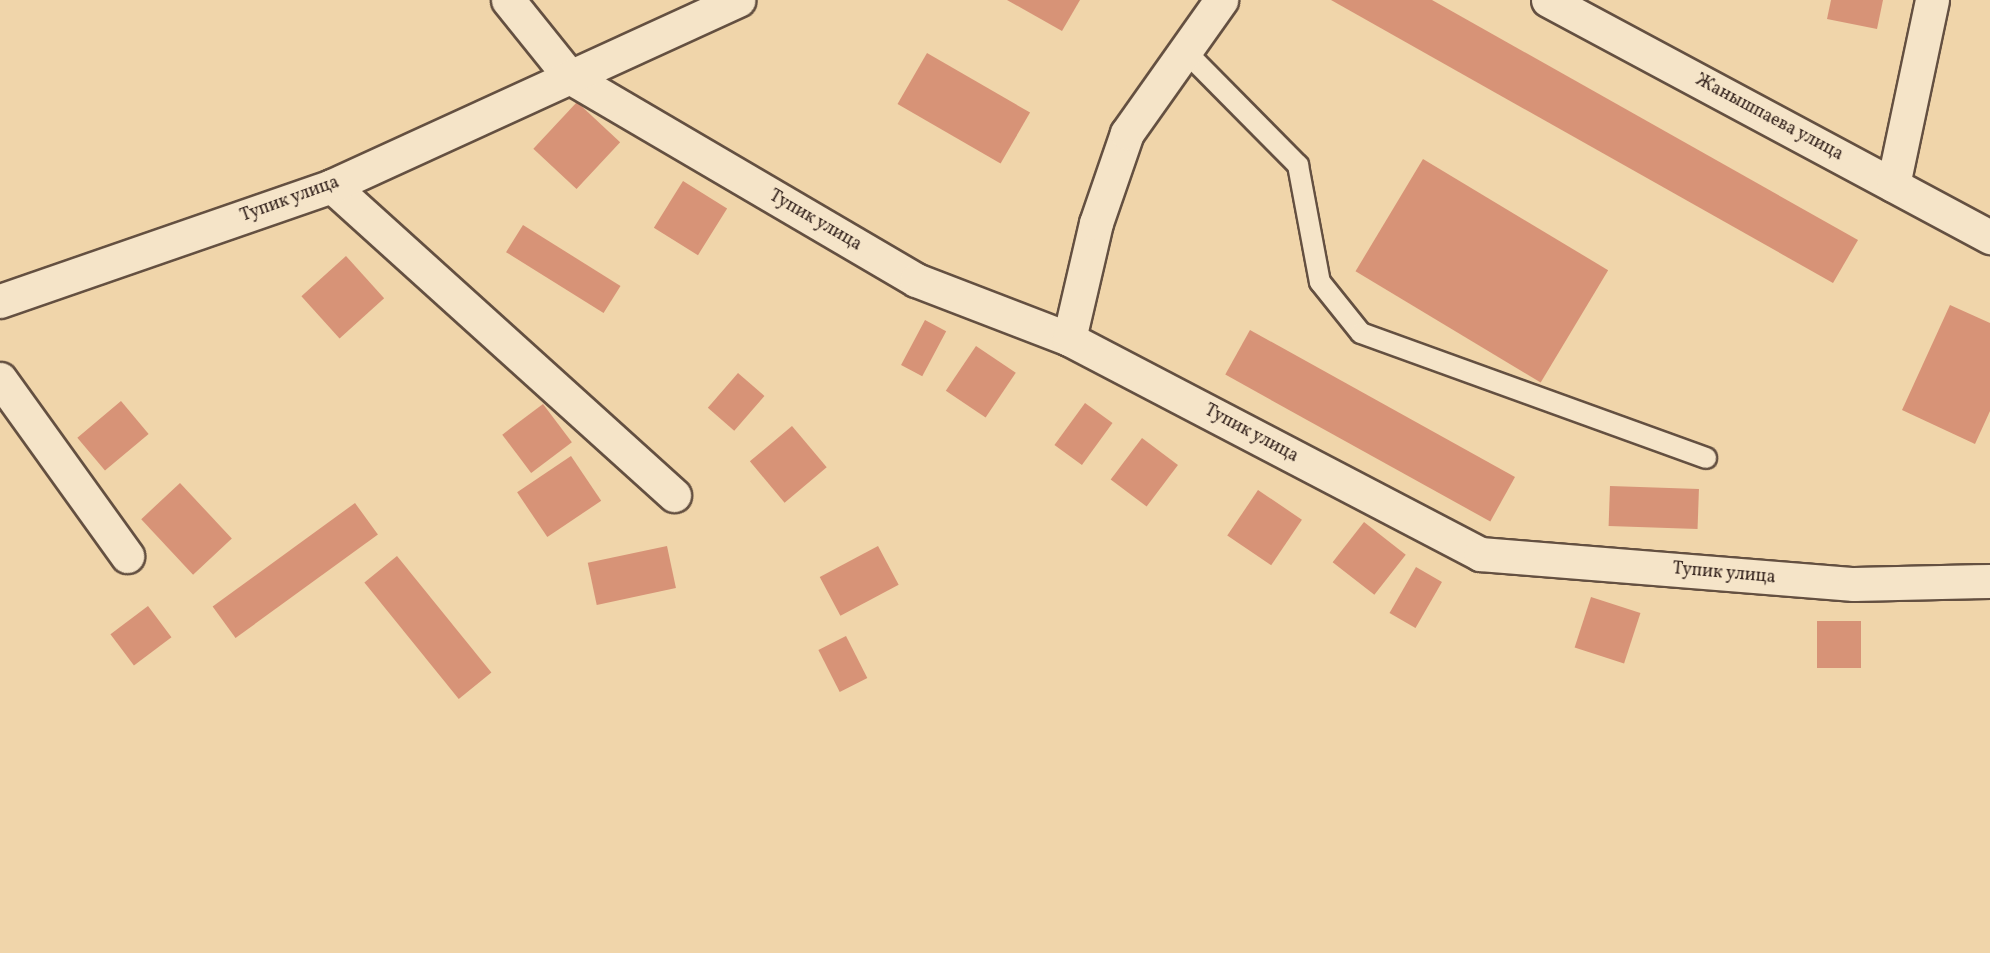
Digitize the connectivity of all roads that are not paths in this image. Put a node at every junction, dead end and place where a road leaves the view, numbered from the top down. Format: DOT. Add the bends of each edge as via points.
graph roads {
  1 [pos="508,0"];
  2 [pos="738,0"];
  3 [pos="1221,0"];
  4 [pos="1548,0"];
  5 [pos="1932,0"];
  6 [pos="1185,51"];
  7 [pos="570,77"];
  8 [pos="1893,185"];
  9 [pos="332,186"];
  10 [pos="1990,237"];
  11 [pos="0,301"];
  12 [pos="1069,339"];
  13 [pos="0,379"];
  14 [pos="1706,459"];
  15 [pos="675,495"];
  16 [pos="127,556"];
  17 [pos="1990,581"];
  1 -- 7 [label="street, Тупик улица"];
  2 -- 7 [label="street, Тупик улица"];
  3 -- 6 [label="street"];
  4 -- 8 [label="street, Жанышпаева улица"];
  5 -- 8 [label="street"];
  6 -- 12 [label="street" via="1127,133 1096,223"];
  6 -- 14 [label="lane" via="1298,165 1320,282 1361,333"];
  7 -- 9 [label="street, Тупик улица"];
  7 -- 12 [label="street, Тупик улица" via="916,280"];
  8 -- 10 [label="street, Жанышпаева улица"];
  9 -- 11 [label="street, Тупик улица"];
  9 -- 15 [label="street"];
  12 -- 17 [label="street, Тупик улица" via="1480,554 1854,584"];
  13 -- 16 [label="street"];
}
